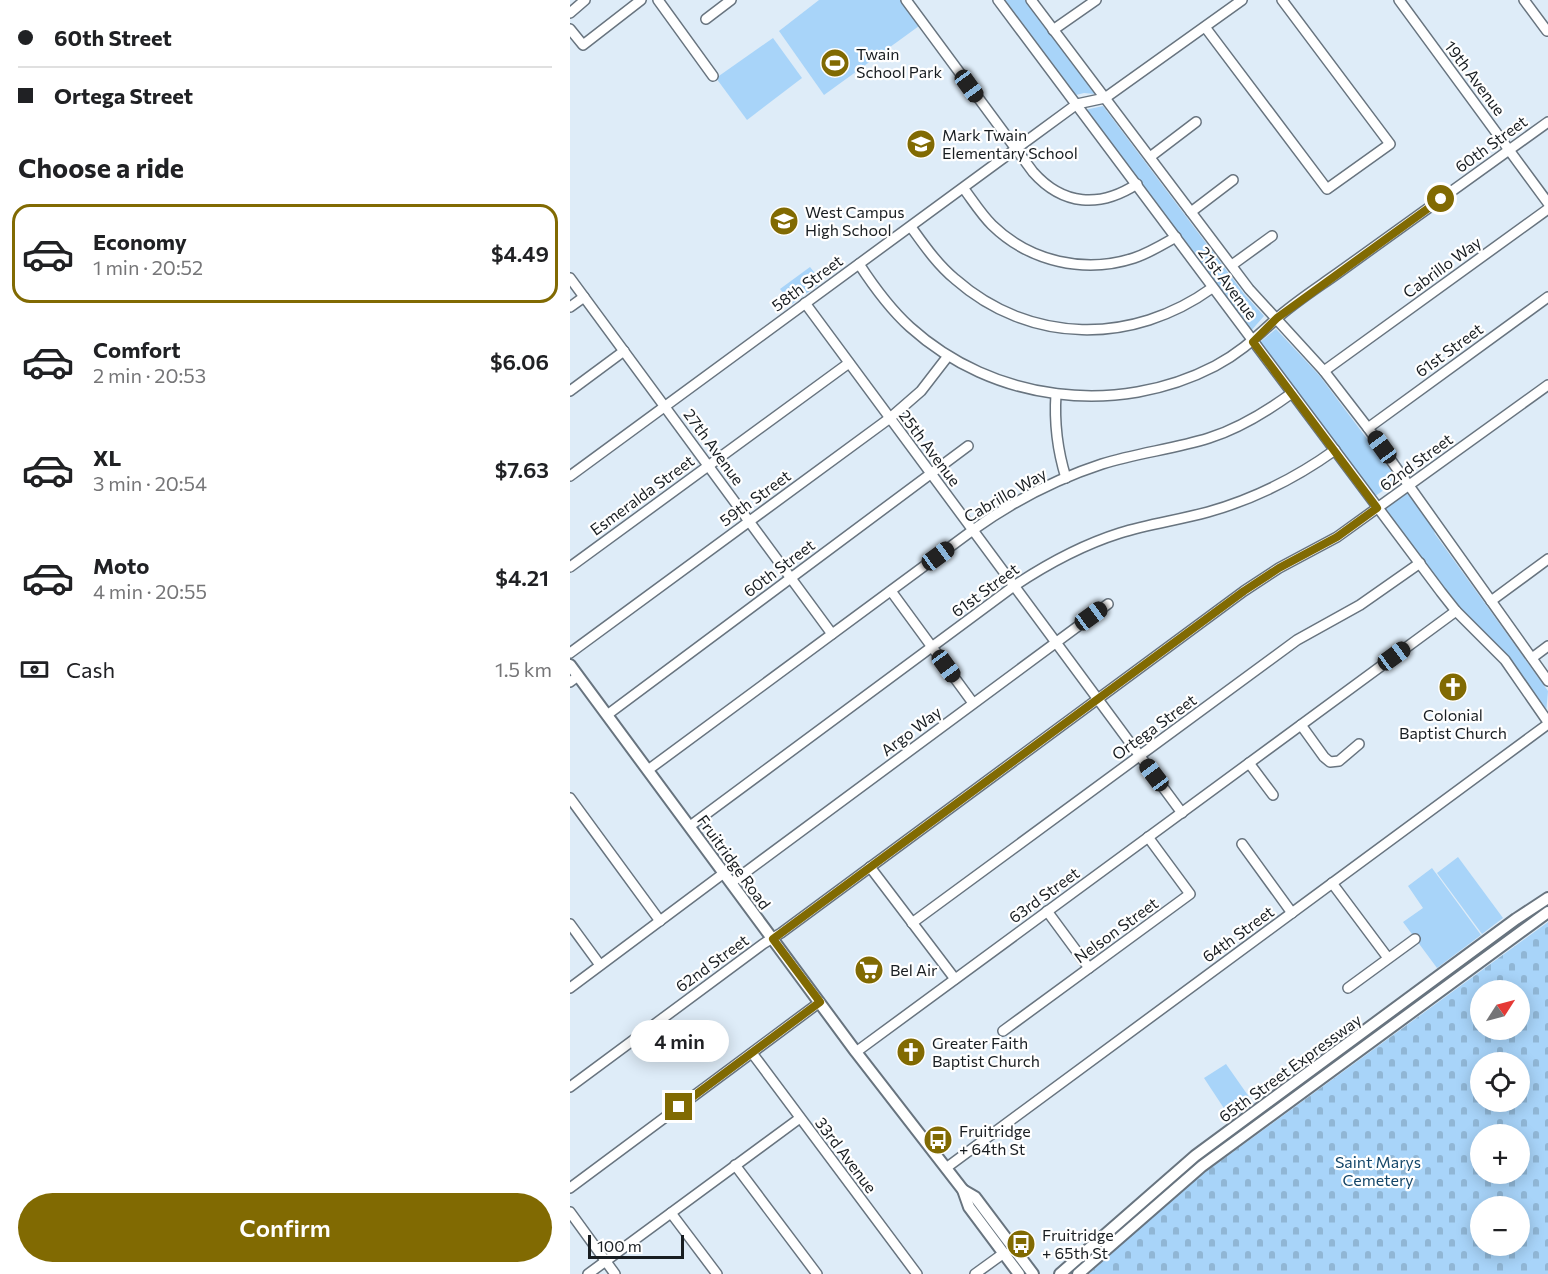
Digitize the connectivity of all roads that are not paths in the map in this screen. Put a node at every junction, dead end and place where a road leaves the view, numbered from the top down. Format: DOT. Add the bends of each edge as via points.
graph roads {
  1 [pos="585,0"];
  2 [pos="641,0"];
  3 [pos="658,0"];
  4 [pos="731,0"];
  5 [pos="906,0"];
  6 [pos="998,0"];
  7 [pos="1031,0"];
  8 [pos="1095,0"];
  9 [pos="1242,0"];
  10 [pos="1282,0"];
  11 [pos="1399,0"];
  12 [pos="1524,0"];
  13 [pos="570,12"];
  14 [pos="706,19"];
  15 [pos="1204,27"];
  16 [pos="570,29"];
  17 [pos="1053,30"];
  18 [pos="1547,31"];
  19 [pos="713,76"];
  20 [pos="1105,98"];
  21 [pos="1077,104"];
  22 [pos="1548,122"];
  23 [pos="1196,123"];
  24 [pos="1510,149"];
  25 [pos="1017,150"];
  26 [pos="1150,157"];
  27 [pos="1233,180"];
  28 [pos="1137,184"];
  29 [pos="964,189"];
  30 [pos="1548,203"];
  31 [pos="1548,209"];
  32 [pos="1191,212"];
  33 [pos="911,227"];
  34 [pos="1272,236"];
  35 [pos="1176,237"];
  36 [pos="859,264"];
  37 [pos="1232,265"];
  38 [pos="570,278"];
  39 [pos="1212,288"];
  40 [pos="584,297"];
  41 [pos="1548,297"];
  42 [pos="806,303"];
  43 [pos="570,307"];
  44 [pos="1277,318"];
  45 [pos="1253,342"];
  46 [pos="624,351"];
  47 [pos="948,356"];
  48 [pos="849,363"];
  49 [pos="1324,371"];
  50 [pos="1548,385"];
  51 [pos="570,391"];
  52 [pos="1292,393"];
  53 [pos="1056,394"];
  54 [pos="665,406"];
  55 [pos="890,418"];
  56 [pos="1368,428"];
  57 [pos="968,447"];
  58 [pos="1335,450"];
  59 [pos="708,465"];
  60 [pos="931,474"];
  61 [pos="570,476"];
  62 [pos="1066,478"];
  63 [pos="1409,485"];
  64 [pos="1377,508"];
  65 [pos="749,521"];
  66 [pos="973,530"];
  67 [pos="1548,559"];
  68 [pos="1419,563"];
  69 [pos="570,567"];
  70 [pos="791,578"];
  71 [pos="1014,586"];
  72 [pos="891,591"];
  73 [pos="1491,601"];
  74 [pos="1108,604"];
  75 [pos="1456,611"];
  76 [pos="832,634"];
  77 [pos="1056,642"];
  78 [pos="1548,646"];
  79 [pos="932,647"];
  80 [pos="570,653"];
  81 [pos="1532,658"];
  82 [pos="570,665"];
  83 [pos="574,679"];
  84 [pos="1548,681"];
  85 [pos="1098,699"];
  86 [pos="973,703"];
  87 [pos="607,715"];
  88 [pos="1548,723"];
  89 [pos="1300,725"];
  90 [pos="1359,744"];
  91 [pos="1140,756"];
  92 [pos="1249,763"];
  93 [pos="648,770"];
  94 [pos="1273,795"];
  95 [pos="570,798"];
  96 [pos="1182,813"];
  97 [pos="690,826"];
  98 [pos="1148,837"];
  99 [pos="1242,844"];
  100 [pos="870,867"];
  101 [pos="728,878"];
  102 [pos="1332,883"];
  103 [pos="1548,898"];
  104 [pos="1047,911"];
  105 [pos="1292,912"];
  106 [pos="1548,912"];
  107 [pos="660,921"];
  108 [pos="912,923"];
  109 [pos="570,924"];
  110 [pos="773,939"];
  111 [pos="1415,939"];
  112 [pos="1388,958"];
  113 [pos="600,965"];
  114 [pos="1089,968"];
  115 [pos="955,980"];
  116 [pos="570,988"];
  117 [pos="1348,988"];
  118 [pos="820,1002"];
  119 [pos="1003,1031"];
  120 [pos="856,1052"];
  121 [pos="752,1053"];
  122 [pos="570,1087"];
  123 [pos="800,1118"];
  124 [pos="735,1165"];
  125 [pos="946,1168"];
  126 [pos="570,1188"];
  127 [pos="963,1190"];
  128 [pos="570,1212"];
  129 [pos="671,1213"];
  130 [pos="1004,1253"];
  131 [pos="605,1261"];
  132 [pos="588,1274"];
  133 [pos="615,1274"];
  134 [pos="717,1274"];
  135 [pos="817,1274"];
  136 [pos="917,1274"];
  137 [pos="975,1274"];
  138 [pos="1019,1274"];
  139 [pos="1033,1274"];
  140 [pos="1060,1274"];
  141 [pos="1078,1274"];
  1 -- 13 [label="street"];
  2 -- 16 [label="street" via="583,45"];
  3 -- 19 [label="street"];
  4 -- 14 [label="street"];
  5 -- 25 [label="street"];
  6 -- 21 [label="street, 21st Avenue"];
  7 -- 17 [label="street, 21st Avenue"];
  8 -- 17 [label="street"];
  9 -- 15 [label="street, 58th Street"];
  10 -- 15 [label="street" via="1390,144 1327,189"];
  11 -- 24 [label="street, 19th Avenue"];
  12 -- 18 [label="street"];
  15 -- 20 [label="street, 58th Street"];
  17 -- 20 [label="street, 21st Avenue"];
  20 -- 21 [label="street, 58th Street"];
  20 -- 26 [label="street, 21st Avenue"];
  21 -- 25 [label="street, 58th Street"];
  21 -- 28 [label="street, 21st Avenue"];
  22 -- 24 [label="street, 60th Street"];
  23 -- 26 [label="street"];
  24 -- 30 [label="street, 19th Avenue"];
  24 -- 44 [label="street, 60th Street"];
  25 -- 28 [label="street" via="1040,180 1066,196 1104,199"];
  25 -- 29 [label="street, 58th Street"];
  26 -- 32 [label="street, 21st Avenue"];
  27 -- 32 [label="street"];
  28 -- 35 [label="street, 21st Avenue"];
  29 -- 33 [label="street, 58th Street"];
  29 -- 35 [label="street" via="1002,234 1029,251 1060,262 1119,262"];
  31 -- 49 [label="street, Cabrillo Way"];
  32 -- 37 [label="street, 21st Avenue"];
  33 -- 36 [label="street, 58th Street"];
  33 -- 39 [label="street" via="941,267 968,290 1015,316 1049,326 1088,330 1141,324 1178,310"];
  34 -- 37 [label="street"];
  35 -- 39 [label="street, 21st Avenue"];
  36 -- 42 [label="street, 58th Street"];
  36 -- 47 [label="street, 60th Street" via="893,310"];
  37 -- 44 [label="street, 21st Avenue"];
  38 -- 40 [label="street, 27th Avenue"];
  39 -- 45 [label="street, 21st Avenue"];
  40 -- 43 [label="street"];
  40 -- 46 [label="street, 27th Avenue"];
  41 -- 56 [label="street, 61st Street"];
  42 -- 48 [label="street, 25th Avenue"];
  42 -- 54 [label="street, 58th Street"];
  44 -- 45 [label="street, 60th Street"];
  44 -- 49 [label="street, 21st Avenue"];
  45 -- 52 [label="street, 21st Avenue"];
  45 -- 53 [label="street, 60th Street" via="1216,365 1159,387 1108,396"];
  46 -- 51 [label="street"];
  46 -- 54 [label="street, 27th Avenue"];
  47 -- 53 [label="street, 60th Street" via="998,380"];
  47 -- 55 [label="street, 59th Street" via="921,391"];
  48 -- 55 [label="street, 25th Avenue"];
  48 -- 59 [label="street, Esmeralda Street"];
  49 -- 56 [label="street, 21st Avenue"];
  50 -- 63 [label="street, 62nd Street"];
  52 -- 58 [label="street, 21st Avenue"];
  52 -- 62 [label="street, Cabrillo Way" via="1219,435 1124,458"];
  53 -- 62 [label="street" via="1055,429"];
  54 -- 59 [label="street, 27th Avenue"];
  54 -- 61 [label="street, 58th Street"];
  55 -- 60 [label="street, 25th Avenue"];
  55 -- 65 [label="street, 59th Street"];
  56 -- 63 [label="street, 21st Avenue"];
  57 -- 60 [label="street, 60th Street"];
  58 -- 64 [label="street, 21st Avenue"];
  58 -- 71 [label="street, 61st Street" via="1263,492 1210,512 1143,526 1094,542"];
  59 -- 65 [label="street, 27th Avenue"];
  59 -- 69 [label="street, Esmeralda Street"];
  60 -- 66 [label="street, 25th Avenue"];
  60 -- 70 [label="street, 60th Street"];
  62 -- 66 [label="street, Cabrillo Way" via="1024,498"];
  63 -- 64 [label="street, 62nd Street"];
  63 -- 73 [label="street, 21st Avenue"];
  64 -- 68 [label="street, 21st Avenue"];
  64 -- 85 [label="street, 62nd Street" via="1337,537 1260,579"];
  65 -- 70 [label="street, 27th Avenue"];
  65 -- 80 [label="street, 59th Street"];
  66 -- 71 [label="street, 25th Avenue"];
  66 -- 72 [label="street, Cabrillo Way"];
  67 -- 73 [label="street"];
  68 -- 75 [label="street, 21st Avenue"];
  68 -- 91 [label="street, Ortega Street" via="1360,605 1297,640"];
  70 -- 76 [label="street, 27th Avenue"];
  70 -- 87 [label="street, 60th Street"];
  71 -- 77 [label="street, 25th Avenue"];
  71 -- 79 [label="street, 61st Street"];
  72 -- 76 [label="street, Cabrillo Way"];
  72 -- 79 [label="street"];
  73 -- 81 [label="street, 21st Avenue"];
  74 -- 77 [label="street, Argo Way"];
  75 -- 88 [label="street, 21st Avenue" via="1505,660"];
  75 -- 89 [label="street, 63rd Street"];
  76 -- 93 [label="street, Cabrillo Way"];
  77 -- 85 [label="street, 25th Avenue"];
  77 -- 86 [label="street, Argo Way"];
  78 -- 81 [label="street"];
  79 -- 86 [label="street"];
  79 -- 97 [label="street, 61st Street"];
  81 -- 84 [label="street, 21st Avenue"];
  82 -- 83 [label="main road, Fruitridge Road"];
  83 -- 87 [label="main road, Fruitridge Road"];
  85 -- 91 [label="street, 25th Avenue"];
  85 -- 100 [label="street, 62nd Street"];
  86 -- 101 [label="street, Argo Way"];
  87 -- 93 [label="main road, Fruitridge Road"];
  88 -- 102 [label="street, 64th Street"];
  89 -- 90 [label="street" via="1330,762 1339,761"];
  89 -- 92 [label="street, 63rd Street"];
  91 -- 96 [label="street, 25th Avenue"];
  91 -- 108 [label="street, Ortega Street"];
  92 -- 94 [label="street"];
  92 -- 96 [label="street, 63rd Street"];
  93 -- 97 [label="main road, Fruitridge Road"];
  95 -- 107 [label="street"];
  96 -- 98 [label="street, 63rd Street"];
  97 -- 101 [label="main road, Fruitridge Road"];
  98 -- 104 [label="street, 63rd Street"];
  98 -- 114 [label="street, Nelson Street" via="1190,894"];
  99 -- 105 [label="street"];
  100 -- 108 [label="street"];
  100 -- 110 [label="street, 62nd Street"];
  101 -- 107 [label="street"];
  101 -- 110 [label="main road, Fruitridge Road"];
  102 -- 105 [label="street, 64th Street"];
  102 -- 112 [label="street"];
  103 -- 140 [label="main road, 65th Street Expressway" via="1195,1156"];
  104 -- 114 [label="street"];
  104 -- 115 [label="street, 63rd Street"];
  105 -- 125 [label="street, 64th Street"];
  106 -- 141 [label="main road, 65th Street Expressway" via="1202,1166"];
  107 -- 113 [label="street"];
  108 -- 115 [label="street"];
  109 -- 113 [label="street"];
  110 -- 118 [label="main road, Fruitridge Road"];
  110 -- 122 [label="street, 62nd Street"];
  111 -- 112 [label="street"];
  112 -- 117 [label="street"];
  113 -- 116 [label="street"];
  114 -- 119 [label="street, Nelson Street"];
  115 -- 120 [label="street, 63rd Street"];
  118 -- 120 [label="main road, Fruitridge Road"];
  118 -- 121 [label="street"];
  120 -- 125 [label="main road, Fruitridge Road"];
  121 -- 123 [label="street, 33rd Avenue"];
  121 -- 126 [label="street"];
  123 -- 124 [label="street"];
  123 -- 136 [label="street, 33rd Avenue"];
  124 -- 129 [label="street"];
  124 -- 135 [label="street"];
  125 -- 127 [label="main road, Fruitridge Road"];
  127 -- 130 [label="main road, Fruitridge Road" via="969,1207"];
  127 -- 139 [label="main road, Fruitridge Road" via="975,1197"];
  128 -- 131 [label="street"];
  129 -- 131 [label="street"];
  129 -- 134 [label="street"];
  130 -- 137 [label="street"];
  130 -- 138 [label="main road, Fruitridge Road"];
  131 -- 132 [label="street"];
  131 -- 133 [label="street"];
}
